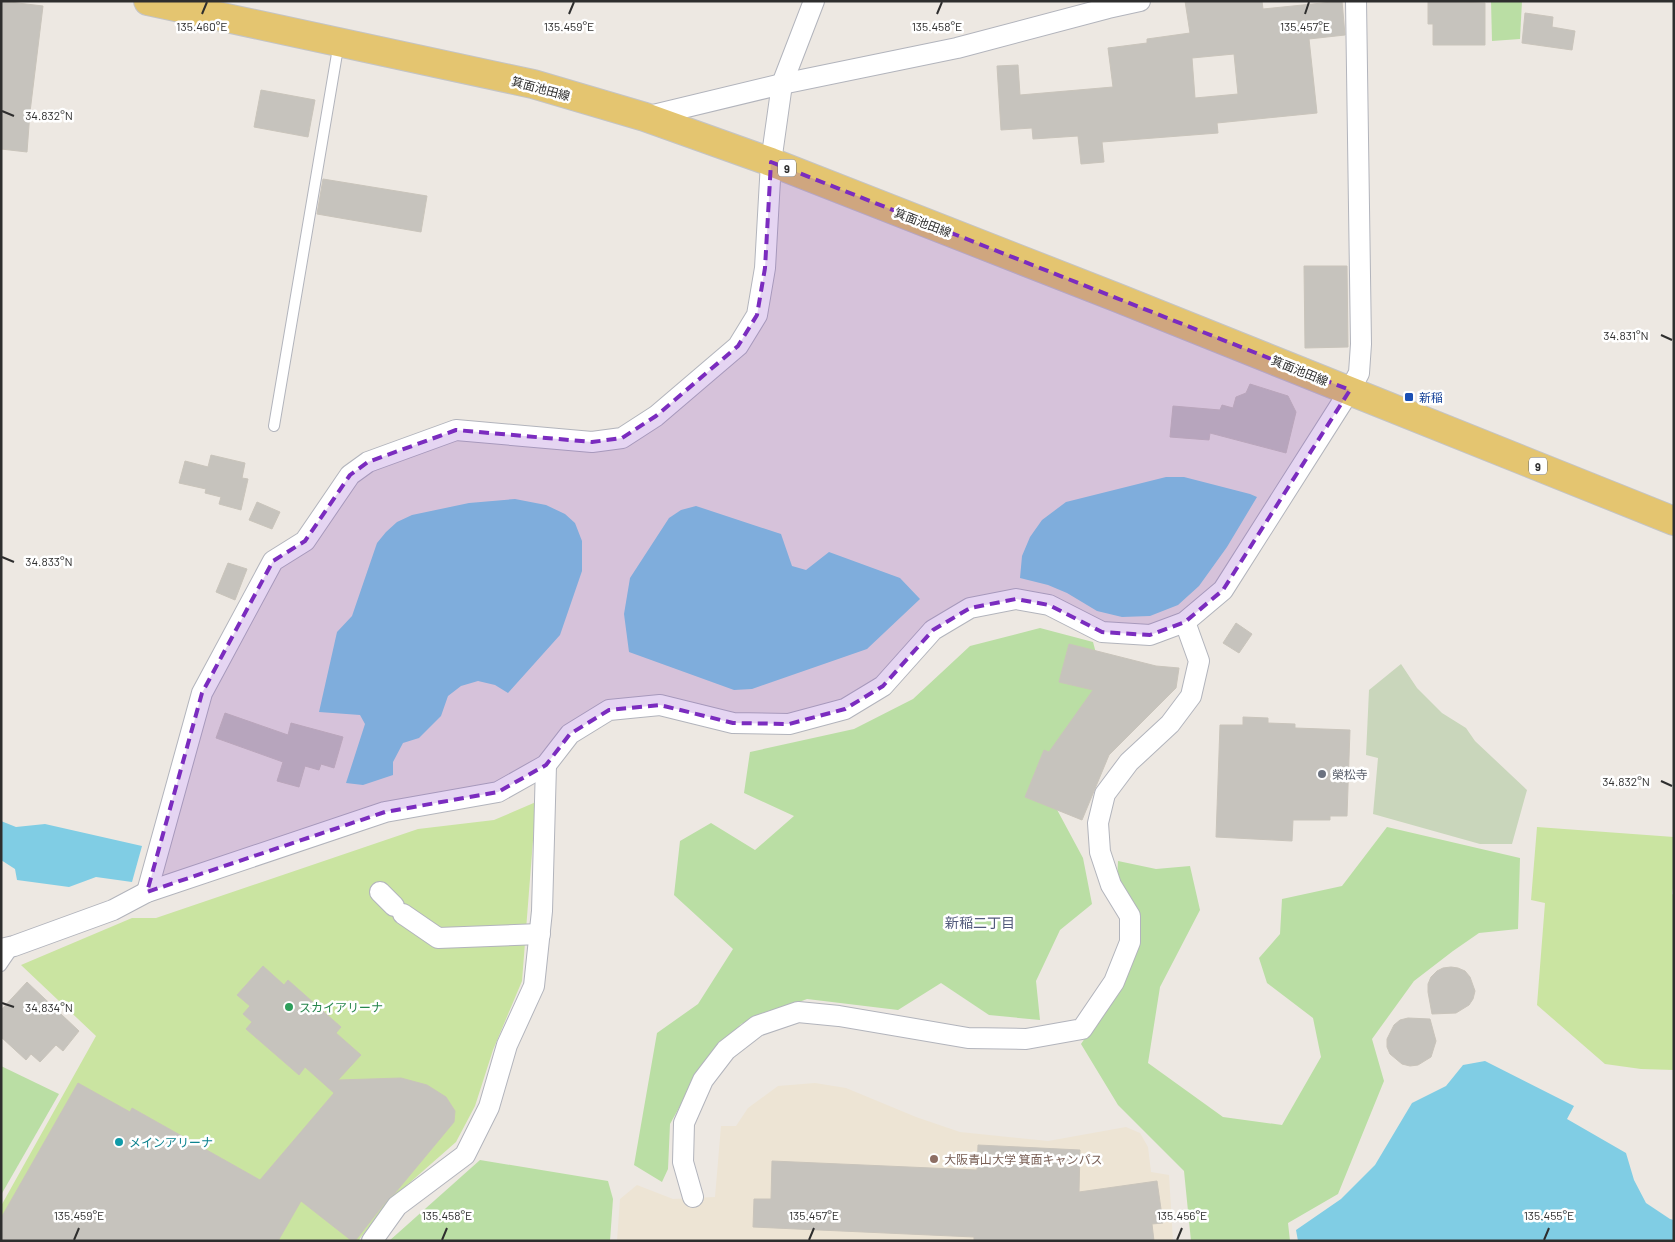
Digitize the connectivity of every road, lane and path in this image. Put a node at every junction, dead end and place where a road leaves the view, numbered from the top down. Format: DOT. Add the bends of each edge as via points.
graph roads {
  1 [pos="148,1"];
  2 [pos="814,1"];
  3 [pos="1140,1"];
  4 [pos="1356,1"];
  5 [pos="339,42"];
  6 [pos="782,84"];
  7 [pos="644,117"];
  8 [pos="771,162"];
  9 [pos="1350,390"];
  10 [pos="274,426"];
  11 [pos="1674,521"];
  12 [pos="1185,622"];
  13 [pos="546,765"];
  14 [pos="147,892"];
  15 [pos="392,904"];
  16 [pos="540,934"];
  17 [pos="8,948"];
  18 [pos="1,966"];
  19 [pos="693,1197"];
  20 [pos="372,1241"];
  1 -- 5 [label="main road, 箕面池田線 / 9"];
  2 -- 6 [label="street"];
  3 -- 6 [label="street" via="957,48"];
  4 -- 9 [label="street" via="1361,344 1359,373"];
  5 -- 7 [label="main road, 箕面池田線 / 9" via="533,84"];
  5 -- 10 [label="lane"];
  6 -- 7 [label="street"];
  6 -- 8 [label="street"];
  7 -- 8 [label="main road, 箕面池田線 / 9"];
  8 -- 9 [label="main road, 箕面池田線 / 9"];
  8 -- 14 [label="street" via="765,268 757,315 738,346 656,416 622,438 592,442 456,430 368,462 350,475 305,541 273,561 202,692"];
  9 -- 11 [label="main road, 箕面池田線 / 9"];
  9 -- 12 [label="street" via="1223,590"];
  12 -- 13 [label="street" via="1150,635 1102,632 1049,605 1016,599 970,608 933,630 883,686 845,709 789,724 733,722 660,706 609,710 570,734"];
  12 -- 19 [label="street" via="1199,661 1191,696 1170,724 1129,762 1105,794 1098,823 1100,852 1111,885 1130,916 1130,942 1114,982 1082,1029 1026,1039 968,1038 798,1012 757,1026 726,1050 703,1080 684,1123 683,1162"];
  13 -- 14 [label="street" via="498,792 385,812"];
  13 -- 16 [label="street"];
  14 -- 17 [label="street" via="113,910"];
  15 -- 16 [label="street" via="438,938"];
  16 -- 20 [label="street" via="534,986 507,1045 489,1107 465,1155 397,1206"];
  17 -- 18 [label="lane"];
}
